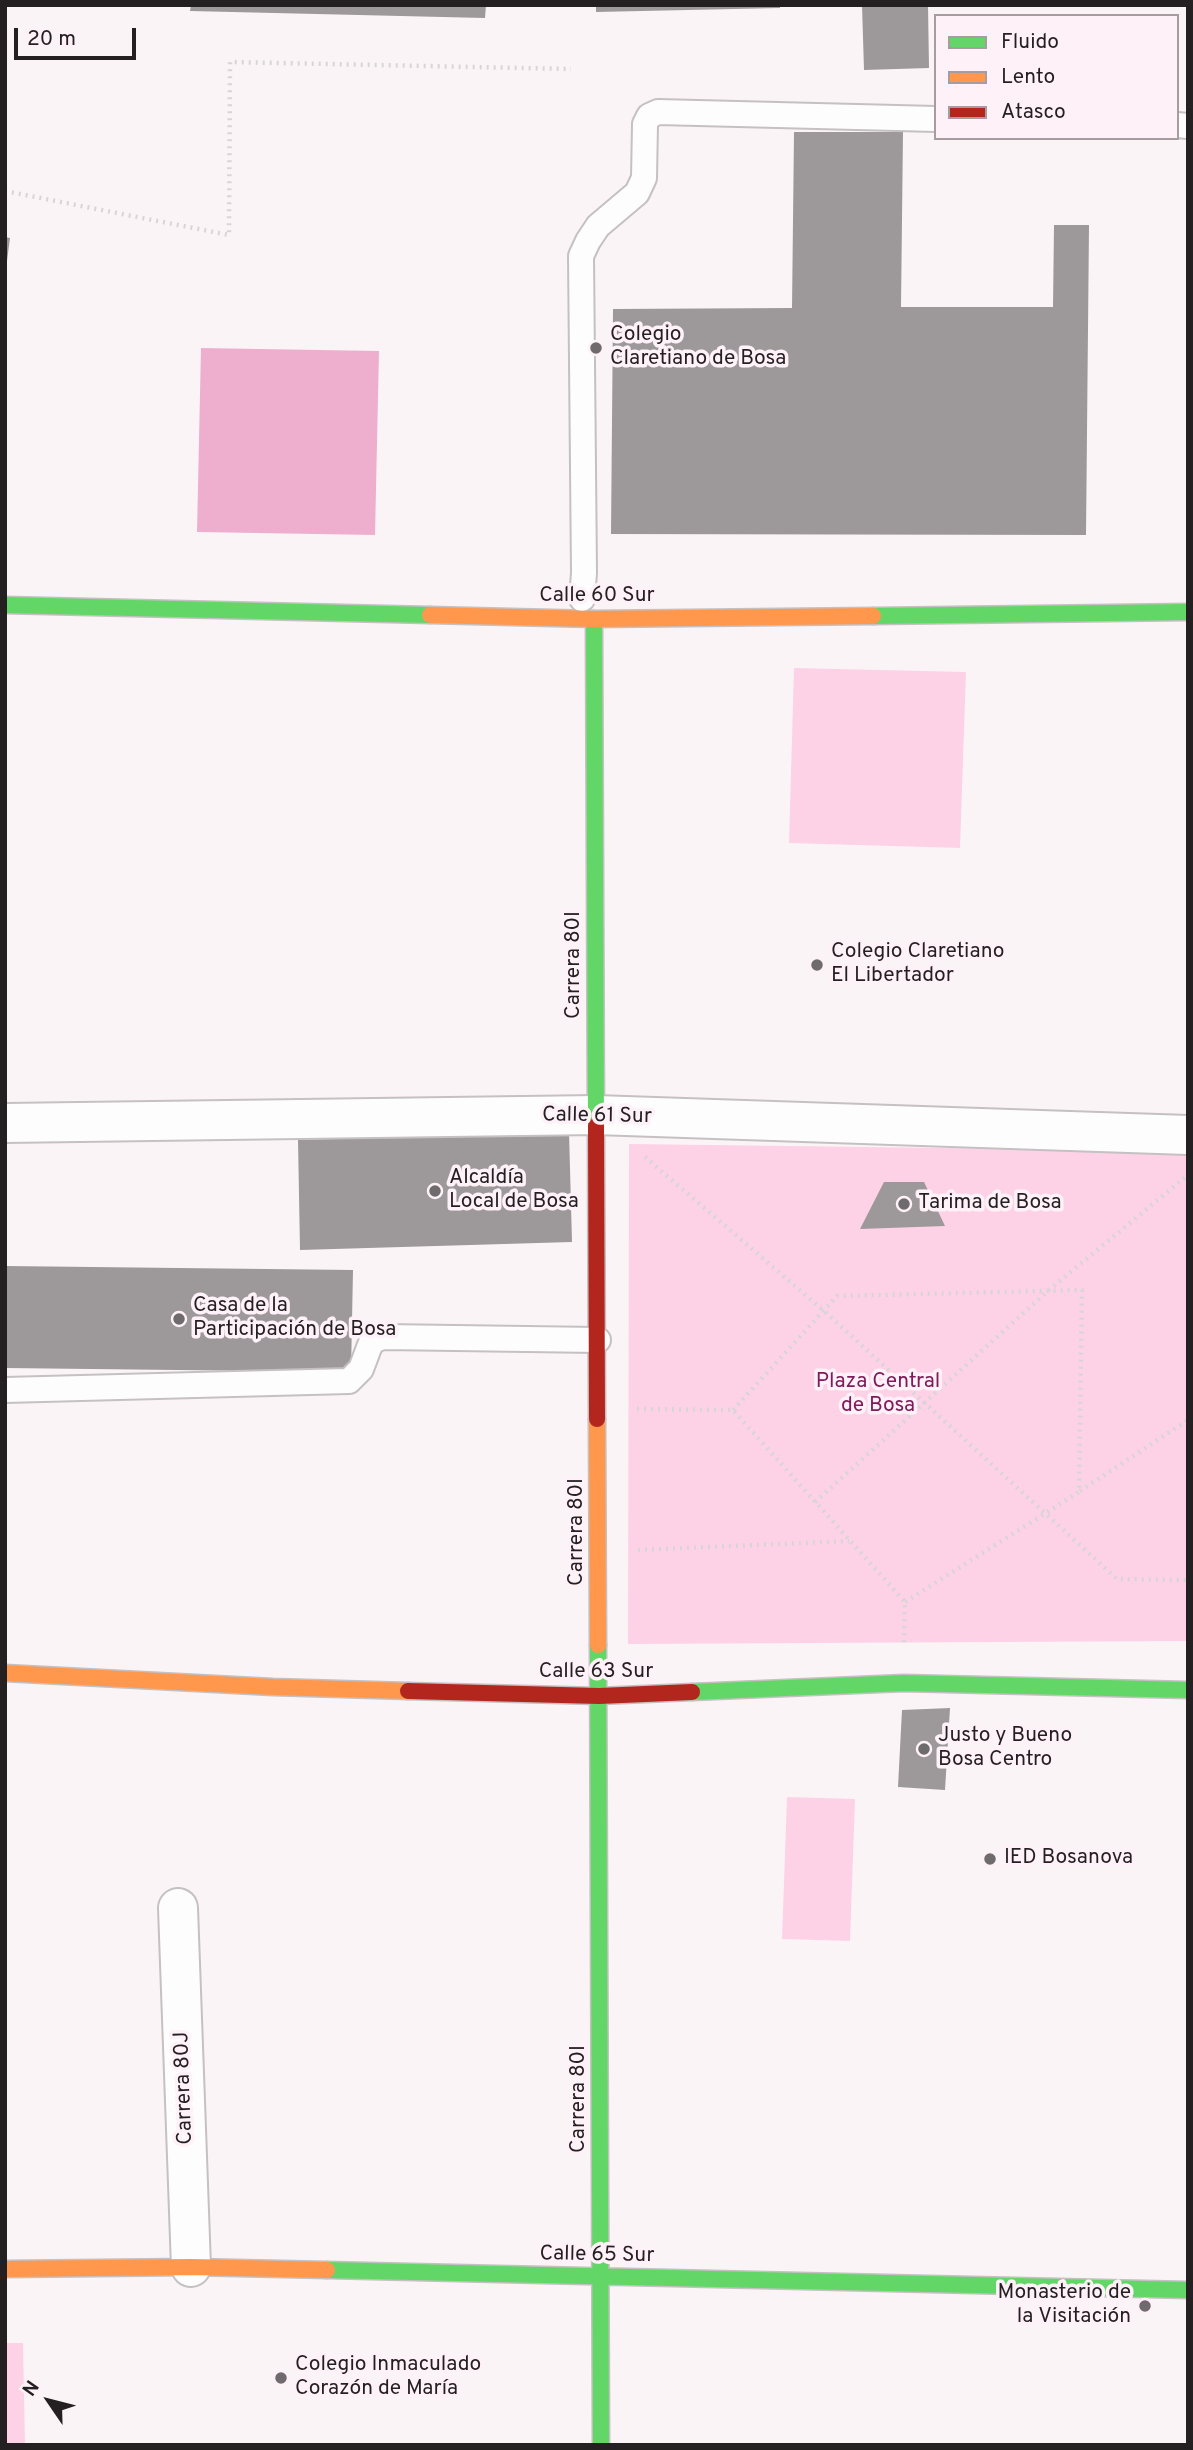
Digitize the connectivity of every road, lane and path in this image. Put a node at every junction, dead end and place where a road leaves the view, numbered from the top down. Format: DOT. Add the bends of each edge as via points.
graph roads {
  1 [pos="571,69"];
  2 [pos="934,119"];
  3 [pos="5,191"];
  4 [pos="5,605"];
  5 [pos="588,609"];
  6 [pos="1188,612"];
  7 [pos="596,1115"];
  8 [pos="5,1123"];
  9 [pos="1188,1135"];
  10 [pos="1188,1175"];
  11 [pos="1050,1289"];
  12 [pos="823,1310"];
  13 [pos="598,1340"];
  14 [pos="5,1390"];
  15 [pos="925,1403"];
  16 [pos="598,1408"];
  17 [pos="733,1410"];
  18 [pos="1188,1420"];
  19 [pos="1079,1492"];
  20 [pos="815,1503"];
  21 [pos="1045,1513"];
  22 [pos="850,1541"];
  23 [pos="599,1551"];
  24 [pos="1188,1580"];
  25 [pos="905,1602"];
  26 [pos="904,1650"];
  27 [pos="5,1673"];
  28 [pos="1188,1690"];
  29 [pos="600,1696"];
  30 [pos="178,1908"];
  31 [pos="191,2267"];
  32 [pos="5,2269"];
  33 [pos="602,2278"];
  34 [pos="1188,2290"];
  35 [pos="601,2445"];
  1 -- 3 [label="path" via="230,62 229,235"];
  2 -- 5 [label="lane" via="658,112 649,116 644,178 637,193 598,226 581,257"];
  4 -- 5 [label="street, Calle 60 Sur"];
  5 -- 6 [label="street, Calle 60 Sur"];
  5 -- 7 [label="street, Carrera 80I"];
  7 -- 8 [label="street, Calle 61 Sur"];
  7 -- 9 [label="street, Calle 61 Sur"];
  7 -- 12 [label="path"];
  7 -- 13 [label="street, Carrera 80I"];
  10 -- 11 [label="path"];
  11 -- 12 [label="path" via="837,1296"];
  11 -- 15 [label="path"];
  11 -- 19 [label="path" via="1082,1290"];
  12 -- 15 [label="path"];
  12 -- 17 [label="path"];
  13 -- 14 [label="lane" via="383,1337 370,1345 361,1369 349,1381"];
  13 -- 16 [label="street, Carrera 80I"];
  15 -- 20 [label="path"];
  15 -- 21 [label="path"];
  16 -- 17 [label="path"];
  16 -- 23 [label="street, Carrera 80I"];
  17 -- 20 [label="path"];
  18 -- 19 [label="path"];
  19 -- 21 [label="path"];
  20 -- 22 [label="path"];
  21 -- 24 [label="path" via="1116,1579"];
  21 -- 25 [label="path"];
  22 -- 23 [label="path"];
  22 -- 25 [label="path"];
  23 -- 29 [label="street, Carrera 80I"];
  25 -- 26 [label="path"];
  27 -- 29 [label="street, Calle 63 Sur" via="273,1688"];
  28 -- 29 [label="street, Calle 63 Sur" via="915,1682"];
  29 -- 33 [label="street, Carrera 80I"];
  30 -- 31 [label="street, Carrera 80J"];
  31 -- 32 [label="street, Calle 65 Sur"];
  31 -- 33 [label="street, Calle 65 Sur"];
  33 -- 34 [label="street, Calle 65 Sur"];
  33 -- 35 [label="street, Carrera 80I"];
}
